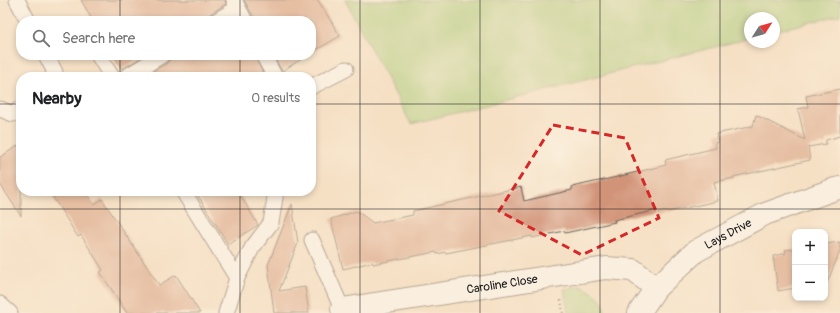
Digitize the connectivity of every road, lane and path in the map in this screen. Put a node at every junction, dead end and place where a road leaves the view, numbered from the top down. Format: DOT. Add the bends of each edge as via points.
graph roads {
  1 [pos="17,0"];
  2 [pos="236,4"];
  3 [pos="25,16"];
  4 [pos="222,16"];
  5 [pos="242,16"];
  6 [pos="49,60"];
  7 [pos="101,60"];
  8 [pos="154,60"];
  9 [pos="267,60"];
  10 [pos="346,69"];
  11 [pos="55,72"];
  12 [pos="109,72"];
  13 [pos="134,72"];
  14 [pos="273,72"];
  15 [pos="316,84"];
  16 [pos="0,109"];
  17 [pos="16,112"];
  18 [pos="840,188"];
  19 [pos="186,196"];
  20 [pos="275,196"];
  21 [pos="312,240"];
  22 [pos="237,278"];
  23 [pos="656,288"];
  24 [pos="0,304"];
  25 [pos="342,311"];
  26 [pos="10,313"];
  27 [pos="226,313"];
  28 [pos="639,313"];
  1 -- 3 [label="lane"];
  2 -- 4 [label="lane"];
  2 -- 5 [label="lane"];
  6 -- 11 [label="lane"];
  7 -- 12 [label="lane"];
  8 -- 13 [label="lane"];
  9 -- 14 [label="lane"];
  10 -- 15 [label="lane"];
  16 -- 17 [label="lane" via="13,114"];
  18 -- 23 [label="street, Lays Drive" via="765,214 696,251"];
  19 -- 22 [label="lane"];
  20 -- 22 [label="lane" via="271,223 252,248"];
  21 -- 25 [label="lane"];
  22 -- 27 [label="lane"];
  23 -- 25 [label="street, Caroline Close" via="633,270 606,268"];
  23 -- 28 [label="street, Lays Drive"];
  24 -- 26 [label="lane"];
}
